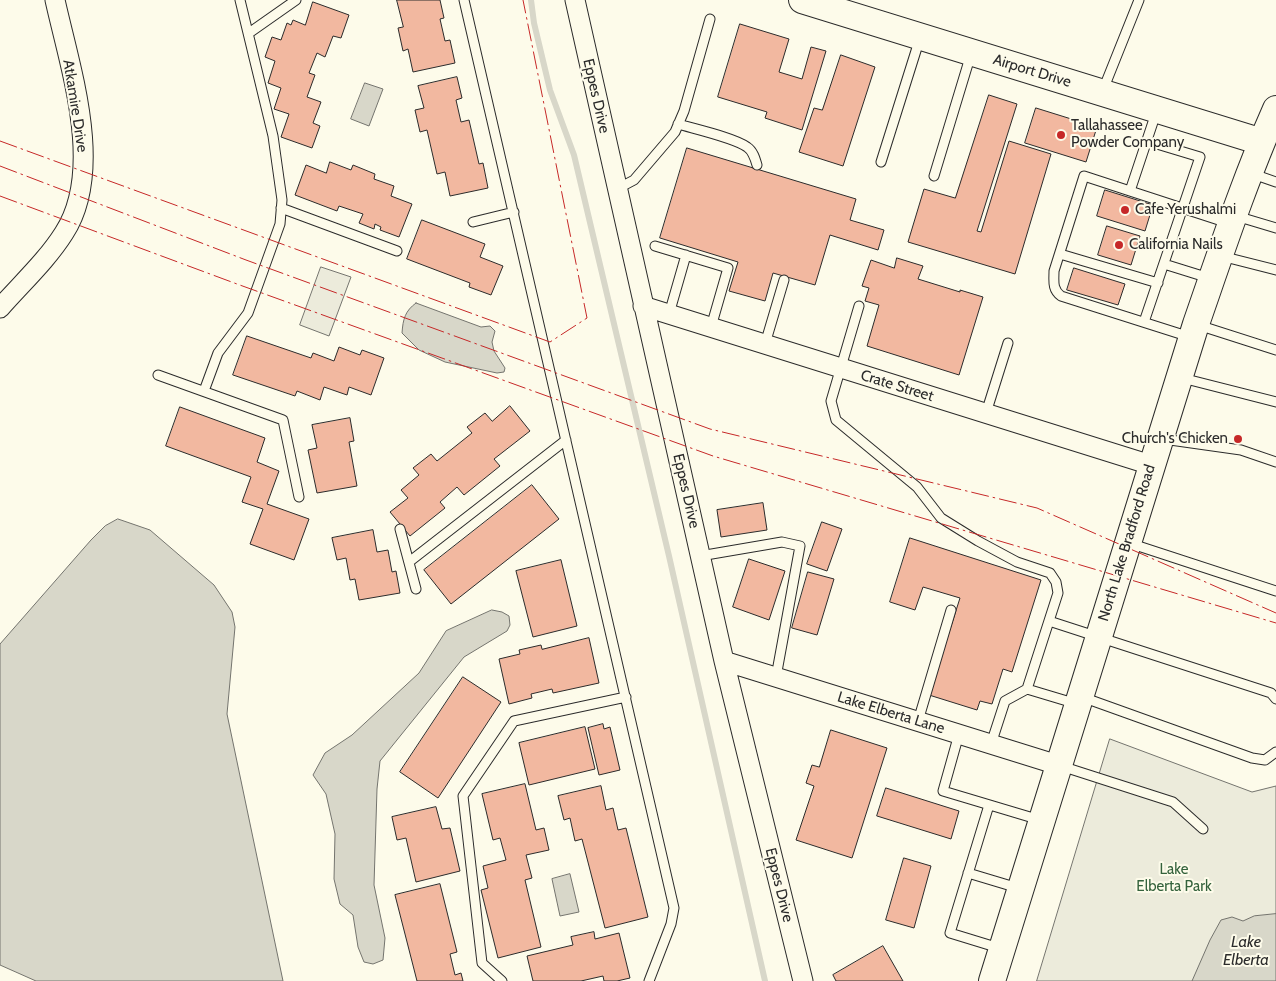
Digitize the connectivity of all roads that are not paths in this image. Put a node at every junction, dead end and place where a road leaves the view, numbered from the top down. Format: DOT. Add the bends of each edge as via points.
graph roads {
  1 [pos="55,0"];
  2 [pos="240,0"];
  3 [pos="296,0"];
  4 [pos="464,0"];
  5 [pos="575,0"];
  6 [pos="802,0"];
  7 [pos="1139,0"];
  8 [pos="710,19"];
  9 [pos="249,33"];
  10 [pos="920,37"];
  11 [pos="972,52"];
  12 [pos="1102,92"];
  13 [pos="1276,109"];
  14 [pos="1157,110"];
  15 [pos="678,124"];
  16 [pos="1147,141"];
  17 [pos="1265,143"];
  18 [pos="880,162"];
  19 [pos="756,164"];
  20 [pos="1250,173"];
  21 [pos="934,176"];
  22 [pos="1276,182"];
  23 [pos="617,189"];
  24 [pos="1130,191"];
  25 [pos="282,208"];
  26 [pos="1183,208"];
  27 [pos="514,212"];
  28 [pos="1232,219"];
  29 [pos="473,222"];
  30 [pos="1276,228"];
  31 [pos="655,246"];
  32 [pos="397,251"];
  33 [pos="1060,254"];
  34 [pos="686,256"];
  35 [pos="1164,264"];
  36 [pos="1215,268"];
  37 [pos="1276,270"];
  38 [pos="784,280"];
  39 [pos="1158,283"];
  40 [pos="643,306"];
  41 [pos="859,306"];
  42 [pos="0,308"];
  43 [pos="670,314"];
  44 [pos="1144,322"];
  45 [pos="711,327"];
  46 [pos="1194,331"];
  47 [pos="1008,343"];
  48 [pos="765,344"];
  49 [pos="1276,350"];
  50 [pos="841,368"];
  51 [pos="158,375"];
  52 [pos="1179,377"];
  53 [pos="204,391"];
  54 [pos="1276,402"];
  55 [pos="986,413"];
  56 [pos="1160,438"];
  57 [pos="566,440"];
  58 [pos="1276,462"];
  59 [pos="1152,465"];
  60 [pos="299,497"];
  61 [pos="400,529"];
  62 [pos="1128,542"];
  63 [pos="700,556"];
  64 [pos="409,562"];
  65 [pos="416,589"];
  66 [pos="1276,591"];
  67 [pos="951,610"];
  68 [pos="1049,621"];
  69 [pos="1098,637"];
  70 [pos="724,661"];
  71 [pos="776,677"];
  72 [pos="1027,689"];
  73 [pos="626,697"];
  74 [pos="1276,699"];
  75 [pos="1079,700"];
  76 [pos="918,721"];
  77 [pos="959,734"];
  78 [pos="991,744"];
  79 [pos="1276,752"];
  80 [pos="1058,765"];
  81 [pos="989,805"];
  82 [pos="1041,821"];
  83 [pos="1203,829"];
  84 [pos="968,873"];
  85 [pos="1020,889"];
  86 [pos="1002,949"];
  87 [pos="653,979"];
  88 [pos="502,981"];
  89 [pos="803,981"];
  90 [pos="992,981"];
  1 -- 42 [label="street, Atkamire Drive" via="83,134 81,192 65,232"];
  2 -- 9 [label="lane"];
  3 -- 9 [label="lane"];
  4 -- 27 [label="lane"];
  5 -- 23 [label="street, Eppes Drive"];
  6 -- 10 [label="main road, Airport Drive"];
  7 -- 12 [label="lane"];
  8 -- 15 [label="lane"];
  9 -- 25 [label="lane" via="274,136"];
  10 -- 11 [label="main road, Airport Drive"];
  10 -- 18 [label="lane"];
  11 -- 12 [label="main road, Airport Drive"];
  11 -- 21 [label="lane"];
  12 -- 14 [label="main road, Airport Drive"];
  13 -- 17 [label="main road, North Lake Bradford Road"];
  14 -- 16 [label="lane"];
  14 -- 17 [label="main road, Airport Drive"];
  15 -- 19 [label="lane" via="740,143 749,148"];
  15 -- 23 [label="lane" via="646,168 634,180"];
  16 -- 24 [label="lane"];
  16 -- 26 [label="lane" via="1200,157"];
  17 -- 20 [label="main road, North Lake Bradford Road"];
  20 -- 22 [label="lane"];
  20 -- 28 [label="main road, North Lake Bradford Road"];
  23 -- 40 [label="street, Eppes Drive"];
  24 -- 26 [label="lane"];
  24 -- 33 [label="lane" via="1084,176"];
  25 -- 32 [label="lane"];
  25 -- 53 [label="lane" via="280,224 248,313 218,353"];
  26 -- 28 [label="lane"];
  26 -- 35 [label="lane"];
  27 -- 29 [label="lane"];
  27 -- 57 [label="lane"];
  28 -- 30 [label="lane"];
  28 -- 36 [label="main road, North Lake Bradford Road"];
  31 -- 34 [label="lane"];
  33 -- 39 [label="lane"];
  33 -- 44 [label="lane" via="1054,271 1056,292"];
  34 -- 43 [label="lane"];
  34 -- 45 [label="lane" via="728,268"];
  35 -- 36 [label="lane"];
  35 -- 39 [label="lane"];
  36 -- 37 [label="lane"];
  36 -- 46 [label="main road, North Lake Bradford Road"];
  38 -- 48 [label="lane"];
  39 -- 44 [label="lane"];
  40 -- 43 [label="street, Crate Street"];
  40 -- 63 [label="street, Eppes Drive"];
  41 -- 50 [label="lane"];
  43 -- 45 [label="street, Crate Street"];
  44 -- 46 [label="lane"];
  45 -- 48 [label="street, Crate Street"];
  46 -- 49 [label="lane"];
  46 -- 52 [label="main road, North Lake Bradford Road"];
  47 -- 55 [label="lane"];
  48 -- 50 [label="street, Crate Street"];
  50 -- 55 [label="street, Crate Street"];
  50 -- 68 [label="lane" via="831,401 836,420 917,487 941,518 1017,562 1050,573 1058,593"];
  51 -- 53 [label="lane"];
  52 -- 54 [label="lane"];
  52 -- 56 [label="main road, North Lake Bradford Road"];
  53 -- 60 [label="lane" via="283,420"];
  55 -- 59 [label="street, Crate Street"];
  56 -- 58 [label="lane" via="1242,450"];
  56 -- 59 [label="main road, North Lake Bradford Road"];
  57 -- 64 [label="lane"];
  57 -- 73 [label="lane"];
  59 -- 62 [label="main road, North Lake Bradford Road"];
  61 -- 64 [label="lane"];
  62 -- 66 [label="lane"];
  62 -- 69 [label="main road, North Lake Bradford Road"];
  63 -- 70 [label="street, Eppes Drive"];
  63 -- 71 [label="lane" via="782,542 800,546"];
  64 -- 65 [label="lane"];
  67 -- 76 [label="lane"];
  68 -- 69 [label="lane"];
  68 -- 72 [label="lane"];
  69 -- 74 [label="lane" via="1271,693"];
  69 -- 75 [label="main road, North Lake Bradford Road"];
  70 -- 71 [label="street, Lake Elberta Lane"];
  70 -- 89 [label="street, Eppes Drive"];
  71 -- 76 [label="street, Lake Elberta Lane"];
  72 -- 75 [label="lane"];
  72 -- 78 [label="lane" via="1005,701"];
  73 -- 87 [label="lane" via="674,908"];
  73 -- 88 [label="lane" via="514,721 463,796 482,963"];
  75 -- 79 [label="lane" via="1252,758 1265,760"];
  75 -- 80 [label="main road, North Lake Bradford Road"];
  76 -- 77 [label="street, Lake Elberta Lane"];
  77 -- 78 [label="street, Lake Elberta Lane"];
  77 -- 81 [label="lane" via="943,791"];
  78 -- 80 [label="street, Lake Elberta Lane"];
  80 -- 82 [label="main road, North Lake Bradford Road"];
  80 -- 83 [label="lane" via="1173,802"];
  81 -- 82 [label="lane"];
  81 -- 84 [label="lane"];
  82 -- 85 [label="main road, North Lake Bradford Road"];
  84 -- 85 [label="lane"];
  84 -- 86 [label="lane" via="950,933"];
  85 -- 86 [label="main road, North Lake Bradford Road"];
  86 -- 90 [label="main road, North Lake Bradford Road"];
}
